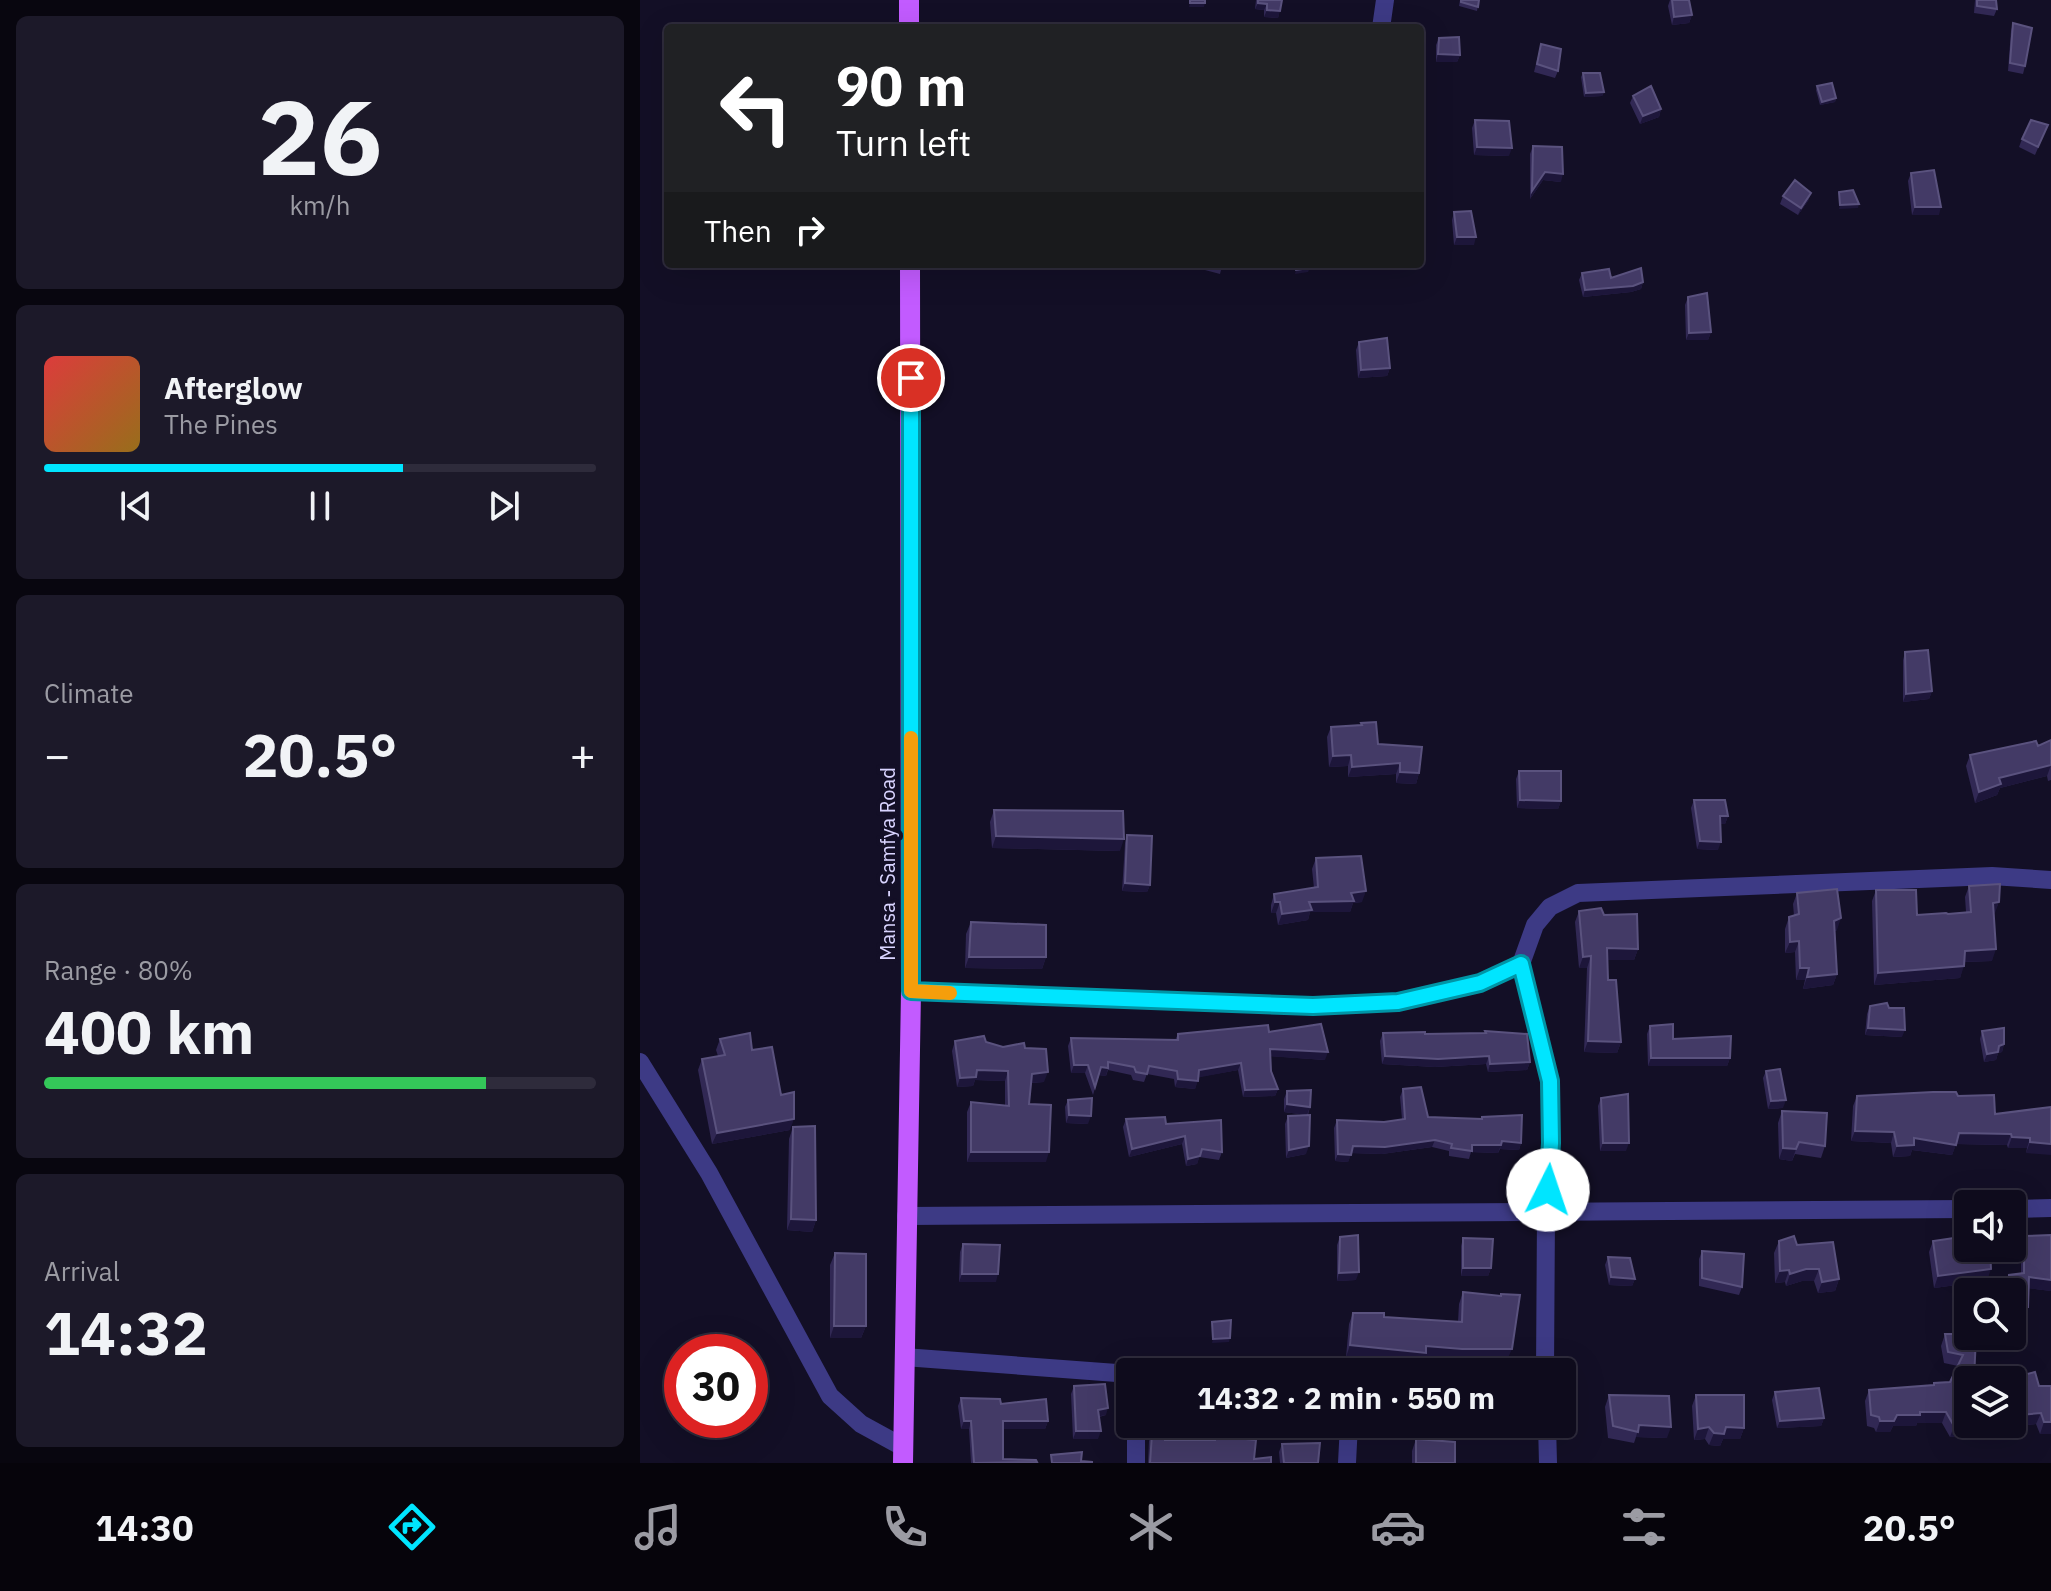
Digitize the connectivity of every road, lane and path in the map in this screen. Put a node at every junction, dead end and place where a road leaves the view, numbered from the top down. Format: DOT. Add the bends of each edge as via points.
graph roads {
  1 [pos="909,0"];
  2 [pos="1385,0"];
  3 [pos="909,24"];
  4 [pos="1382,24"];
  5 [pos="910,268"];
  6 [pos="2051,880"];
  7 [pos="1521,964"];
  8 [pos="911,991"];
  9 [pos="640,1062"];
  10 [pos="2051,1208"];
  11 [pos="1954,1209"];
  12 [pos="2026,1209"];
  13 [pos="1546,1213"];
  14 [pos="906,1216"];
  15 [pos="904,1357"];
  16 [pos="1545,1358"];
  17 [pos="1116,1373"];
  18 [pos="1136,1438"];
  19 [pos="1348,1438"];
  20 [pos="1547,1438"];
  21 [pos="903,1455"];
  22 [pos="1136,1463"];
  23 [pos="1347,1463"];
  24 [pos="1548,1463"];
  1 -- 3 [label="main road"];
  2 -- 4 [label="street"];
  5 -- 8 [label="main road, Mansa - Samfya Road"];
  6 -- 7 [label="street" via="1992,876 1578,893 1550,907 1535,925"];
  7 -- 8 [label="street" via="1480,983 1398,1002 1313,1006"];
  7 -- 13 [label="street" via="1550,1081"];
  8 -- 14 [label="main road, Mansa - Samfya Road"];
  9 -- 21 [label="street" via="709,1173 830,1396"];
  10 -- 12 [label="street"];
  11 -- 13 [label="street"];
  13 -- 14 [label="street"];
  13 -- 16 [label="street"];
  14 -- 15 [label="main road, Mansa - Samfya Road"];
  15 -- 17 [label="street"];
  15 -- 21 [label="main road, Mansa - Samfya Road"];
  18 -- 22 [label="street"];
  19 -- 23 [label="street"];
  20 -- 24 [label="street"];
}
